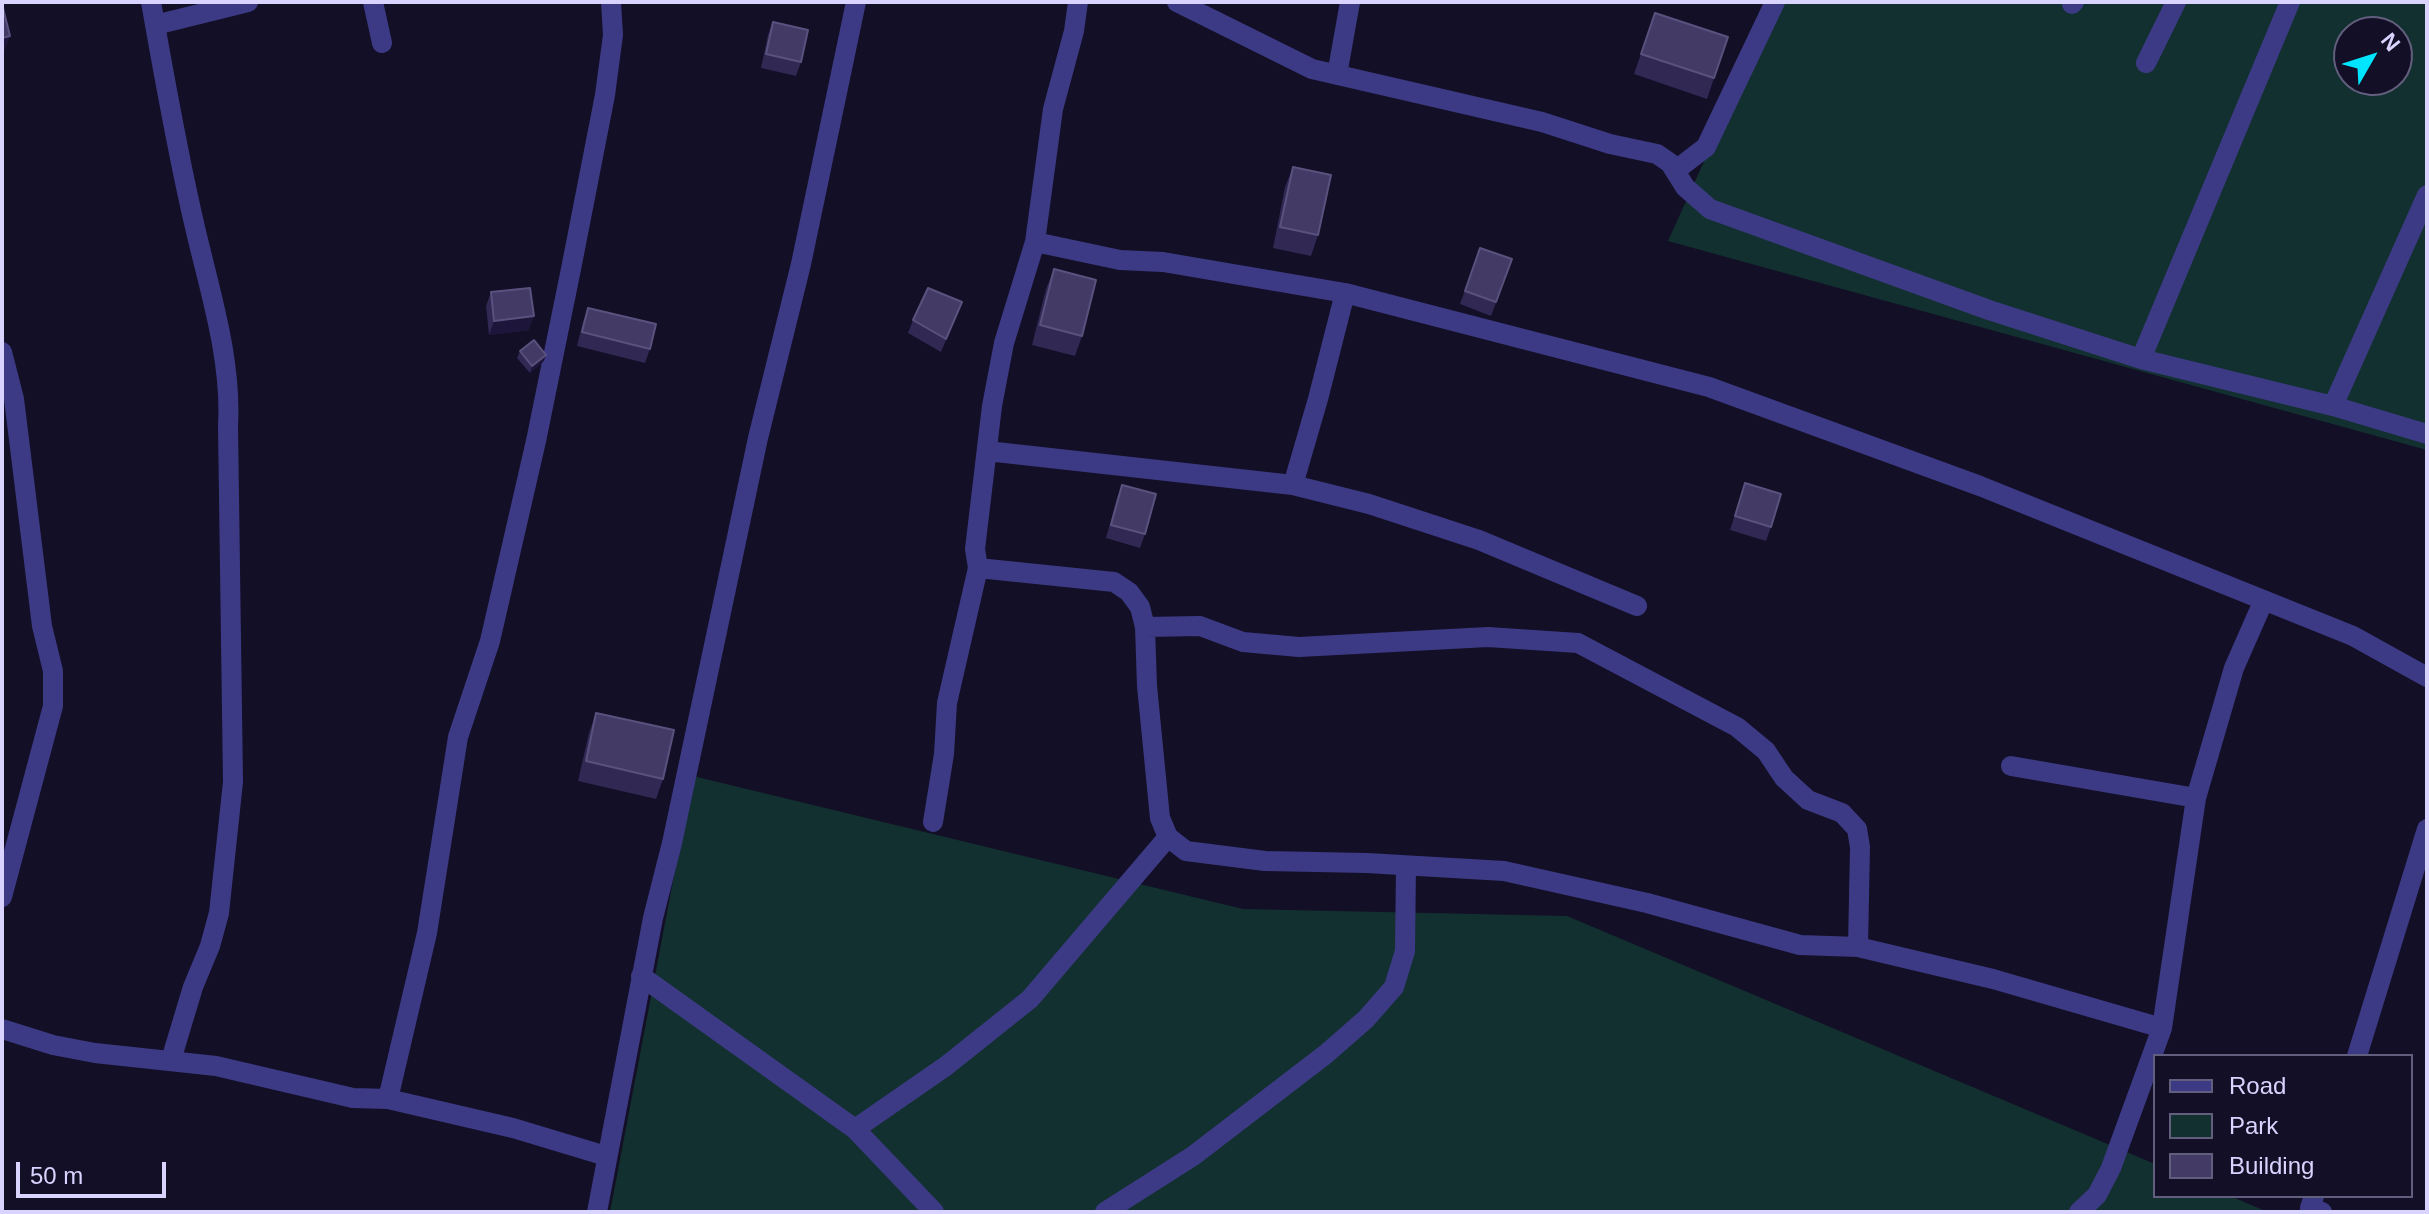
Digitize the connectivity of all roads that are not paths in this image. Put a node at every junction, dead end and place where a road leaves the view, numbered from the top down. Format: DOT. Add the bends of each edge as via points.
graph roads {
  1 [pos="151,2"];
  2 [pos="248,2"];
  3 [pos="373,2"];
  4 [pos="611,2"];
  5 [pos="856,2"];
  6 [pos="1078,2"];
  7 [pos="1177,2"];
  8 [pos="1350,2"];
  9 [pos="1775,2"];
  10 [pos="2176,2"];
  11 [pos="2290,2"];
  12 [pos="155,25"];
  13 [pos="382,43"];
  14 [pos="2146,63"];
  15 [pos="1337,75"];
  16 [pos="1676,170"];
  17 [pos="2427,195"];
  18 [pos="1035,242"];
  19 [pos="1345,293"];
  20 [pos="2,352"];
  21 [pos="2141,359"];
  22 [pos="2333,406"];
  23 [pos="10,431"];
  24 [pos="2427,434"];
  25 [pos="987,451"];
  26 [pos="1293,485"];
  27 [pos="978,568"];
  28 [pos="2263,602"];
  29 [pos="1637,606"];
  30 [pos="1145,627"];
  31 [pos="2427,677"];
  32 [pos="2011,766"];
  33 [pos="2196,798"];
  34 [pos="933,822"];
  35 [pos="2427,829"];
  36 [pos="1168,837"];
  37 [pos="1406,866"];
  38 [pos="2,897"];
  39 [pos="1858,947"];
  40 [pos="641,976"];
  41 [pos="2162,1028"];
  42 [pos="2,1029"];
  43 [pos="2358,1054"];
  44 [pos="171,1060"];
  45 [pos="388,1099"];
  46 [pos="855,1129"];
  47 [pos="606,1156"];
  48 [pos="2313,1198"];
  49 [pos="597,1212"];
  50 [pos="934,1212"];
  51 [pos="1105,1212"];
  52 [pos="2079,1212"];
  53 [pos="2322,1212"];
  1 -- 12 [label="street"];
  2 -- 12 [label="street"];
  3 -- 13 [label="street"];
  4 -- 45 [label="street" via="613,35 605,95 571,269 490,641 458,737 427,933"];
  5 -- 40 [label="street"];
  6 -- 18 [label="street" via="1053,109"];
  7 -- 15 [label="street" via="1312,69"];
  8 -- 15 [label="street"];
  9 -- 16 [label="street" via="1706,147"];
  10 -- 14 [label="street"];
  11 -- 21 [label="street"];
  12 -- 44 [label="street" via="170,120 230,394 233,782 219,913"];
  15 -- 16 [label="street" via="1641,149"];
  16 -- 21 [label="street" via="1685,187 1710,209"];
  17 -- 22 [label="street"];
  18 -- 19 [label="street"];
  18 -- 25 [label="street" via="1004,343"];
  19 -- 26 [label="street"];
  19 -- 28 [label="street" via="1709,387 1980,486"];
  20 -- 23 [label="street" via="14,399"];
  21 -- 22 [label="street"];
  22 -- 24 [label="street"];
  23 -- 38 [label="street" via="53,671 53,706"];
  25 -- 26 [label="street"];
  25 -- 27 [label="street" via="975,549"];
  26 -- 29 [label="street" via="1479,540"];
  27 -- 30 [label="street" via="1114,582 1140,607"];
  27 -- 34 [label="street" via="947,703"];
  28 -- 31 [label="street" via="2353,636"];
  28 -- 33 [label="street" via="2234,668"];
  30 -- 36 [label="street" via="1160,818"];
  30 -- 39 [label="street" via="1200,626 1243,642 1299,647 1488,637 1578,643 1737,727 1766,751 1808,800 1842,813 1857,829"];
  32 -- 33 [label="street"];
  33 -- 41 [label="street"];
  35 -- 43 [label="street"];
  36 -- 37 [label="street" via="1186,851 1265,861"];
  36 -- 46 [label="street" via="1030,999"];
  37 -- 39 [label="street" via="1504,871 1800,945"];
  37 -- 51 [label="street" via="1405,951 1394,987 1326,1054 1193,1156"];
  39 -- 41 [label="street"];
  40 -- 46 [label="street"];
  40 -- 47 [label="street"];
  41 -- 52 [label="street" via="2111,1168 2097,1195"];
  42 -- 44 [label="street" via="53,1045"];
  44 -- 45 [label="street" via="353,1098"];
  45 -- 47 [label="street"];
  46 -- 50 [label="street"];
  47 -- 49 [label="street"];
  48 -- 53 [label="street" via="2310,1208"];
}
